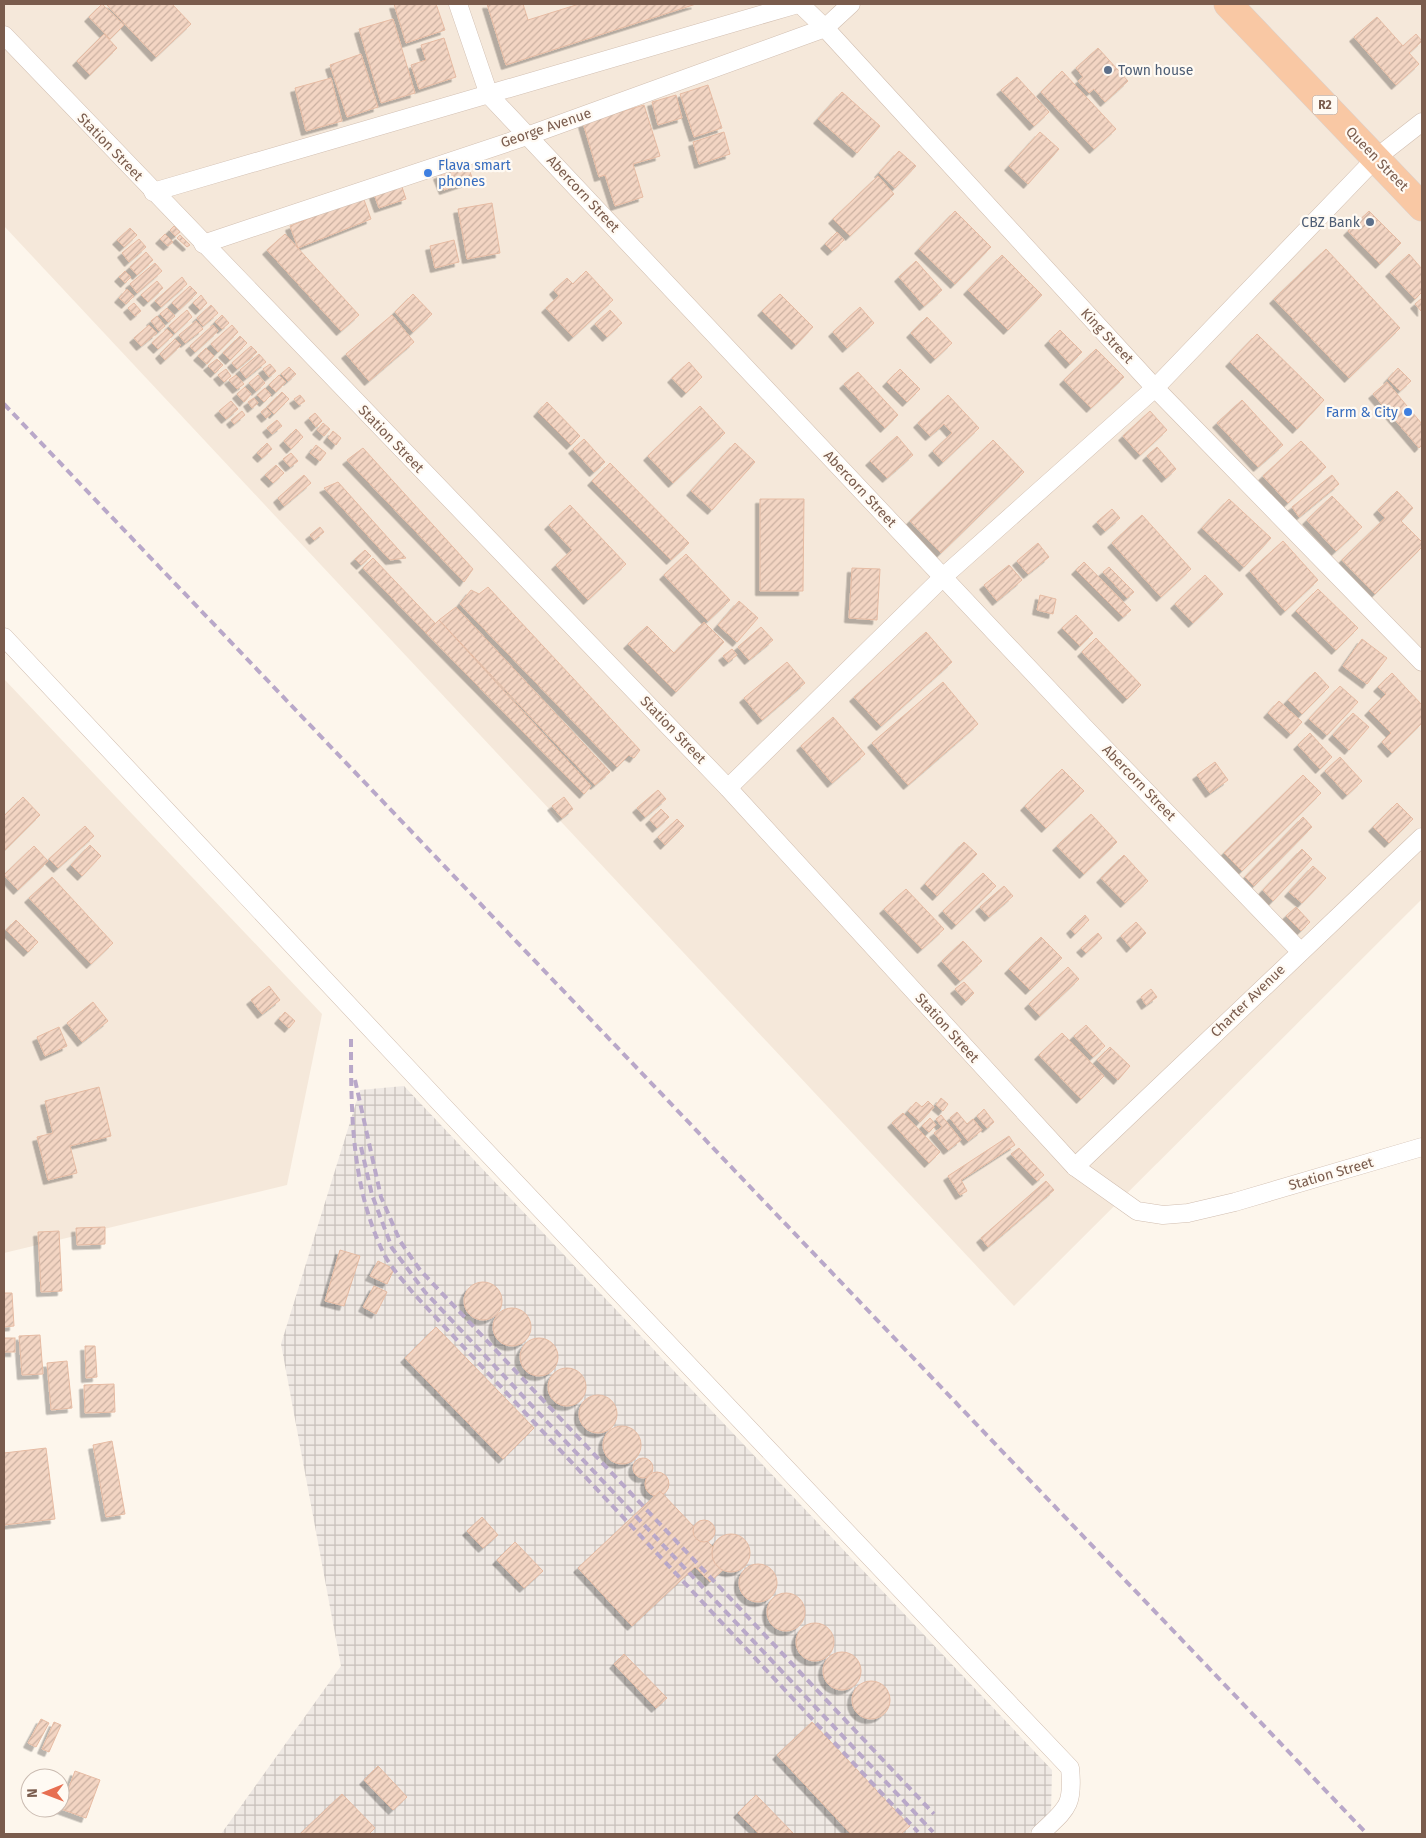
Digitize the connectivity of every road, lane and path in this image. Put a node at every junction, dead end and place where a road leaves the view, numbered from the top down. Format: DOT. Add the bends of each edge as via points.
graph roads {
  1 [pos="458,4"];
  2 [pos="799,4"];
  3 [pos="851,4"];
  4 [pos="1228,4"];
  5 [pos="825,28"];
  6 [pos="4,35"];
  7 [pos="489,95"];
  8 [pos="1422,122"];
  9 [pos="527,136"];
  10 [pos="1376,158"];
  11 [pos="152,192"];
  12 [pos="1422,207"];
  13 [pos="203,244"];
  14 [pos="1155,388"];
  15 [pos="943,577"];
  16 [pos="4,637"];
  17 [pos="1422,662"];
  18 [pos="728,788"];
  19 [pos="1422,837"];
  20 [pos="1300,951"];
  21 [pos="1422,1147"];
  22 [pos="1075,1168"];
  23 [pos="1040,1834"];
  1 -- 7 [label="street, Abercorn Street"];
  2 -- 5 [label="street, King Street"];
  2 -- 7 [label="street"];
  3 -- 5 [label="street, George Avenue"];
  4 -- 10 [label="highway, Queen Street / R2"];
  5 -- 9 [label="street, George Avenue"];
  5 -- 14 [label="street, King Street"];
  6 -- 11 [label="street, Station Street"];
  7 -- 9 [label="street, Abercorn Street"];
  7 -- 11 [label="street"];
  8 -- 10 [label="street"];
  9 -- 13 [label="street, George Avenue"];
  9 -- 15 [label="street, Abercorn Street"];
  10 -- 12 [label="highway, Queen Street / R2"];
  10 -- 14 [label="street"];
  11 -- 13 [label="street, Station Street"];
  13 -- 18 [label="street, Station Street"];
  14 -- 15 [label="street"];
  14 -- 17 [label="street, King Street"];
  15 -- 18 [label="street"];
  15 -- 20 [label="street, Abercorn Street"];
  16 -- 23 [label="street" via="1070,1768 1072,1790 1068,1807"];
  18 -- 22 [label="street, Station Street"];
  19 -- 20 [label="street, Charter Avenue"];
  20 -- 22 [label="street, Charter Avenue"];
  21 -- 22 [label="street, Station Street" via="1235,1202 1163,1216 1137,1211"];
}
